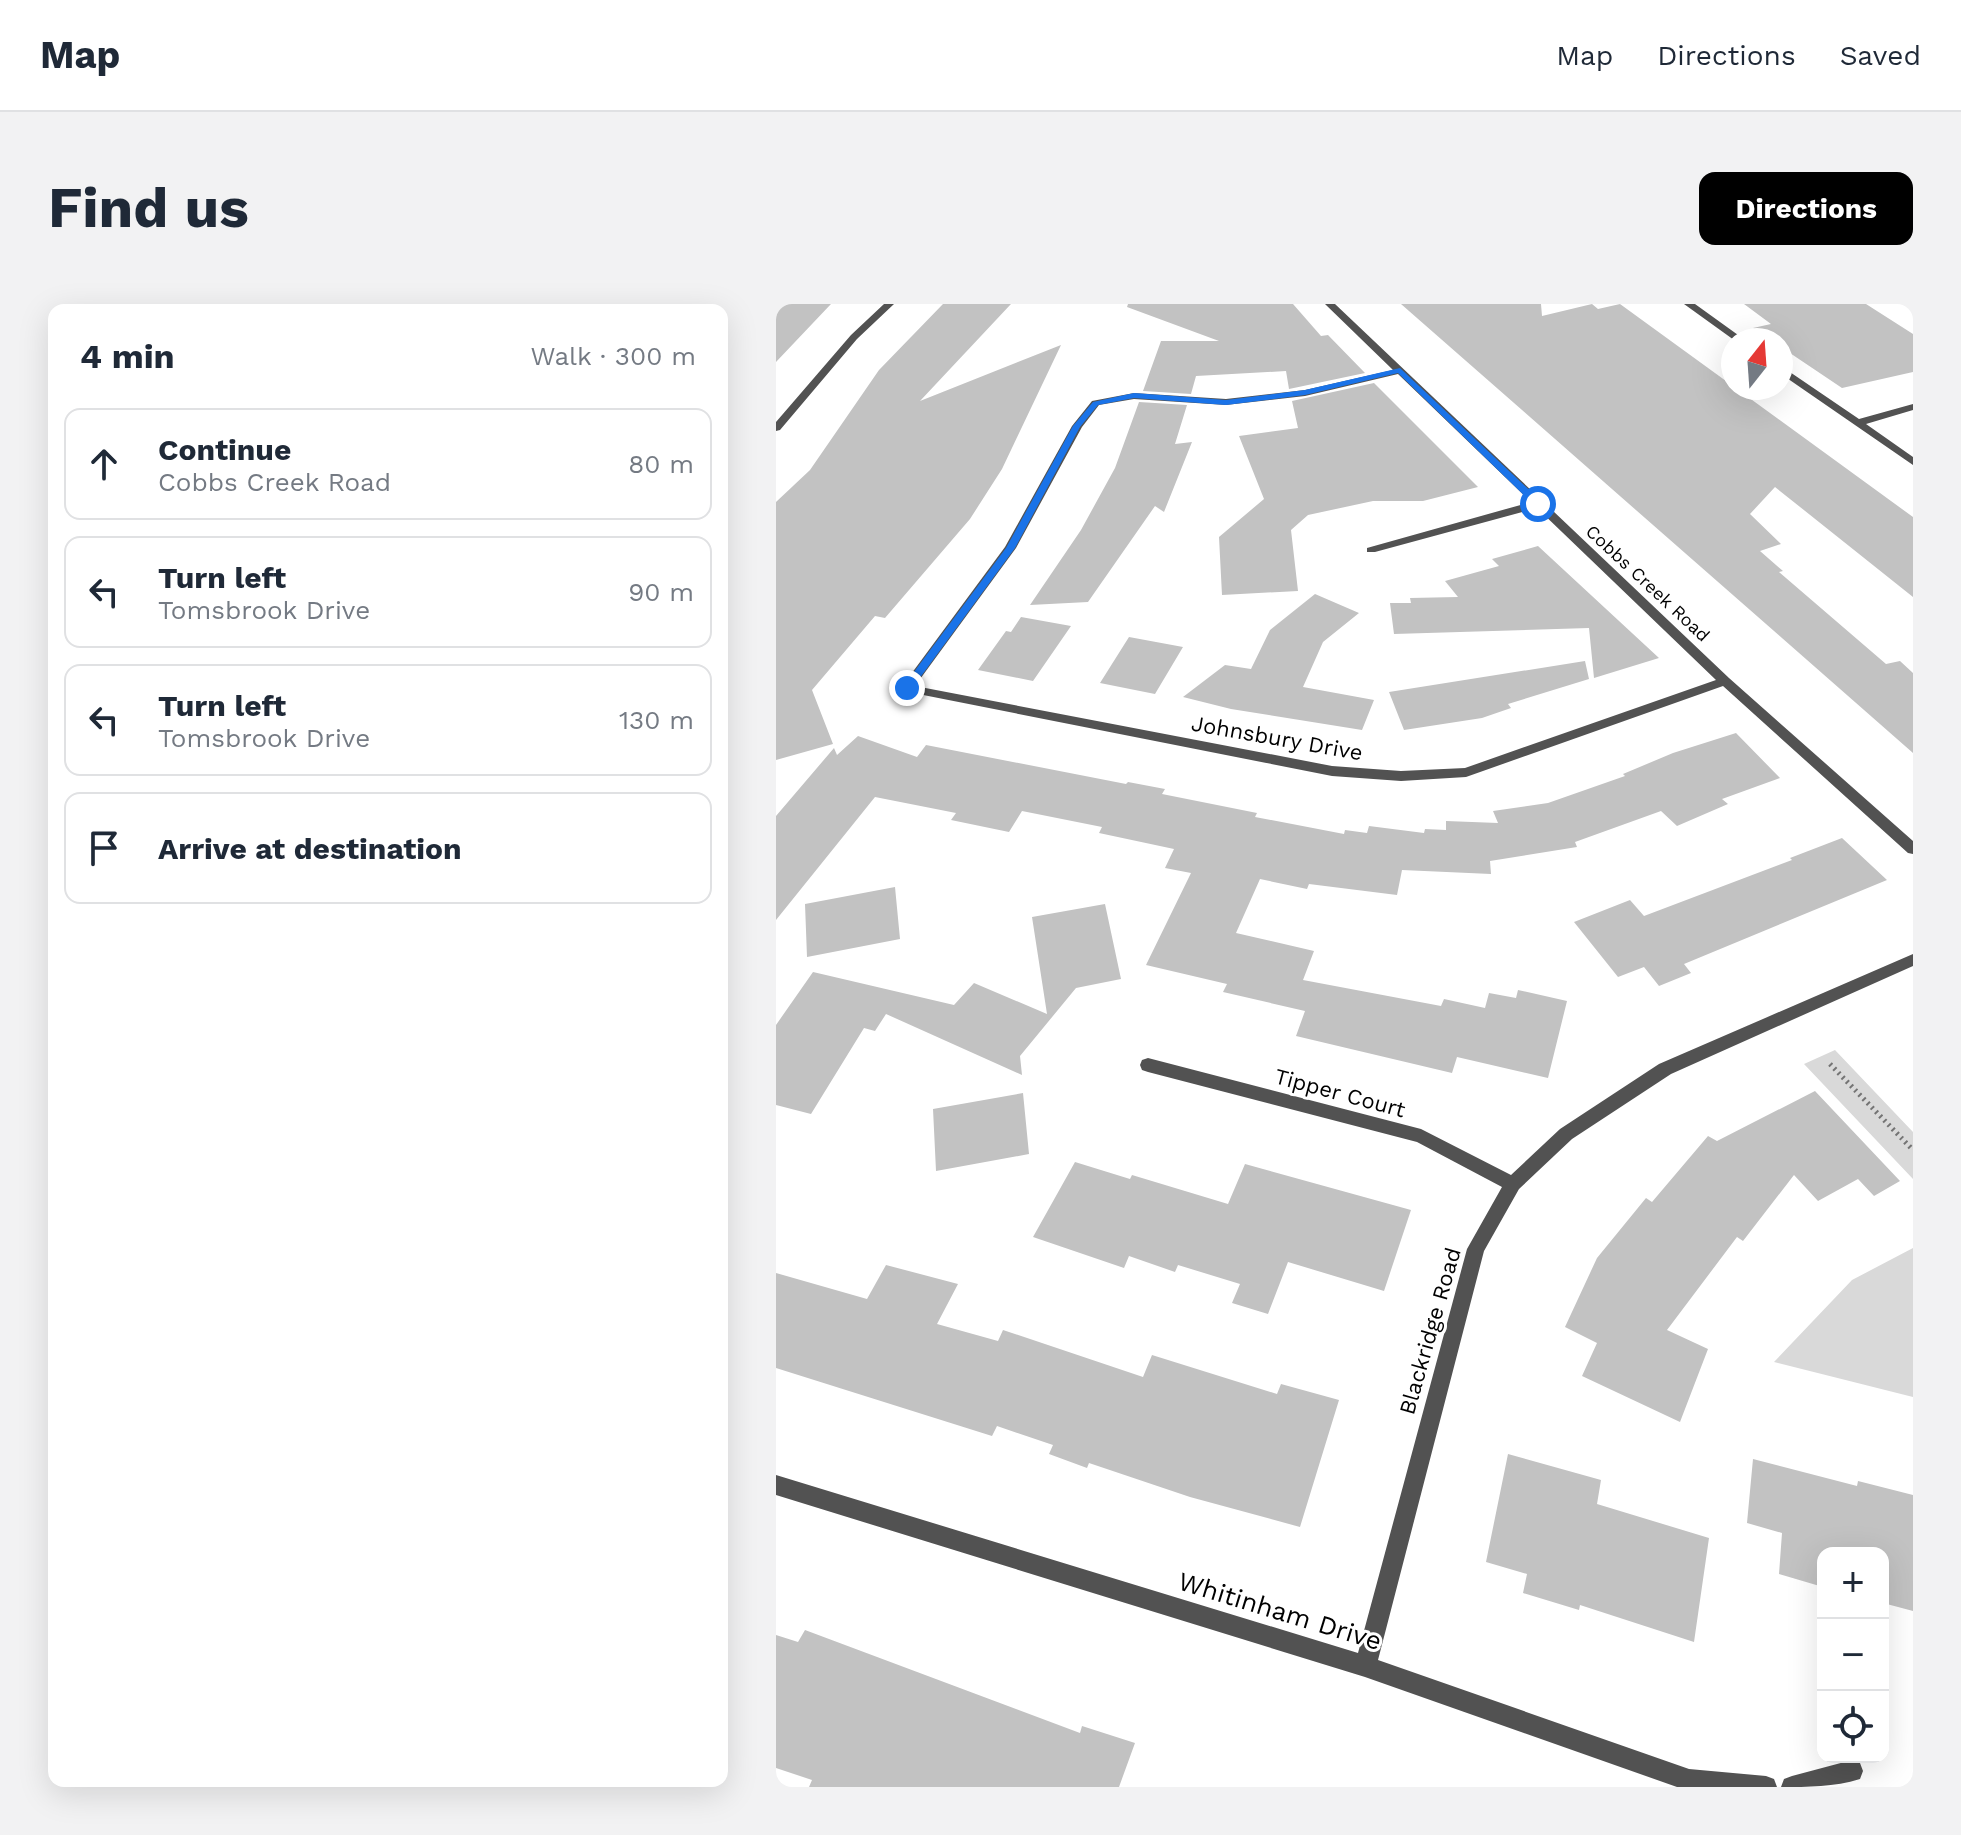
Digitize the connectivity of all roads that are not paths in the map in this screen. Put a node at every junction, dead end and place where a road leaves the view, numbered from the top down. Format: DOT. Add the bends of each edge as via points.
graph roads {
  1 [pos="889,304"];
  2 [pos="1330,304"];
  3 [pos="1689,304"];
  4 [pos="1723,328"];
  5 [pos="1400,371"];
  6 [pos="1793,377"];
  7 [pos="1913,407"];
  8 [pos="1858,423"];
  9 [pos="776,428"];
  10 [pos="1913,462"];
  11 [pos="1538,504"];
  12 [pos="1371,550"];
  13 [pos="1725,681"];
  14 [pos="1913,849"];
  15 [pos="1913,960"];
  16 [pos="1148,1065"];
  17 [pos="1513,1184"];
  18 [pos="776,1485"];
  19 [pos="1365,1666"];
  20 [pos="1852,1771"];
  21 [pos="1766,1787"];
  22 [pos="1792,1787"];
  1 -- 9 [label="street"];
  2 -- 5 [label="street, Cobbs Creek Road"];
  3 -- 4 [label="street"];
  5 -- 11 [label="street, Cobbs Creek Road"];
  5 -- 13 [label="street, Johnsbury Drive" via="1305,393 1226,402 1134,396 1096,403 1077,426 1010,548 907,688 1332,771 1401,776 1466,772"];
  6 -- 8 [label="street"];
  7 -- 8 [label="street"];
  8 -- 10 [label="street"];
  11 -- 12 [label="street"];
  11 -- 13 [label="street, Cobbs Creek Road"];
  13 -- 14 [label="street, Cobbs Creek Road"];
  15 -- 17 [label="street, Blackridge Road" via="1665,1069 1566,1134"];
  16 -- 17 [label="street, Tipper Court" via="1421,1136"];
  17 -- 19 [label="street, Blackridge Road" via="1476,1249"];
  18 -- 19 [label="street, Whitinham Drive"];
  19 -- 21 [label="street, Whitinham Drive" via="1689,1780"];
  20 -- 22 [label="street"];
}
